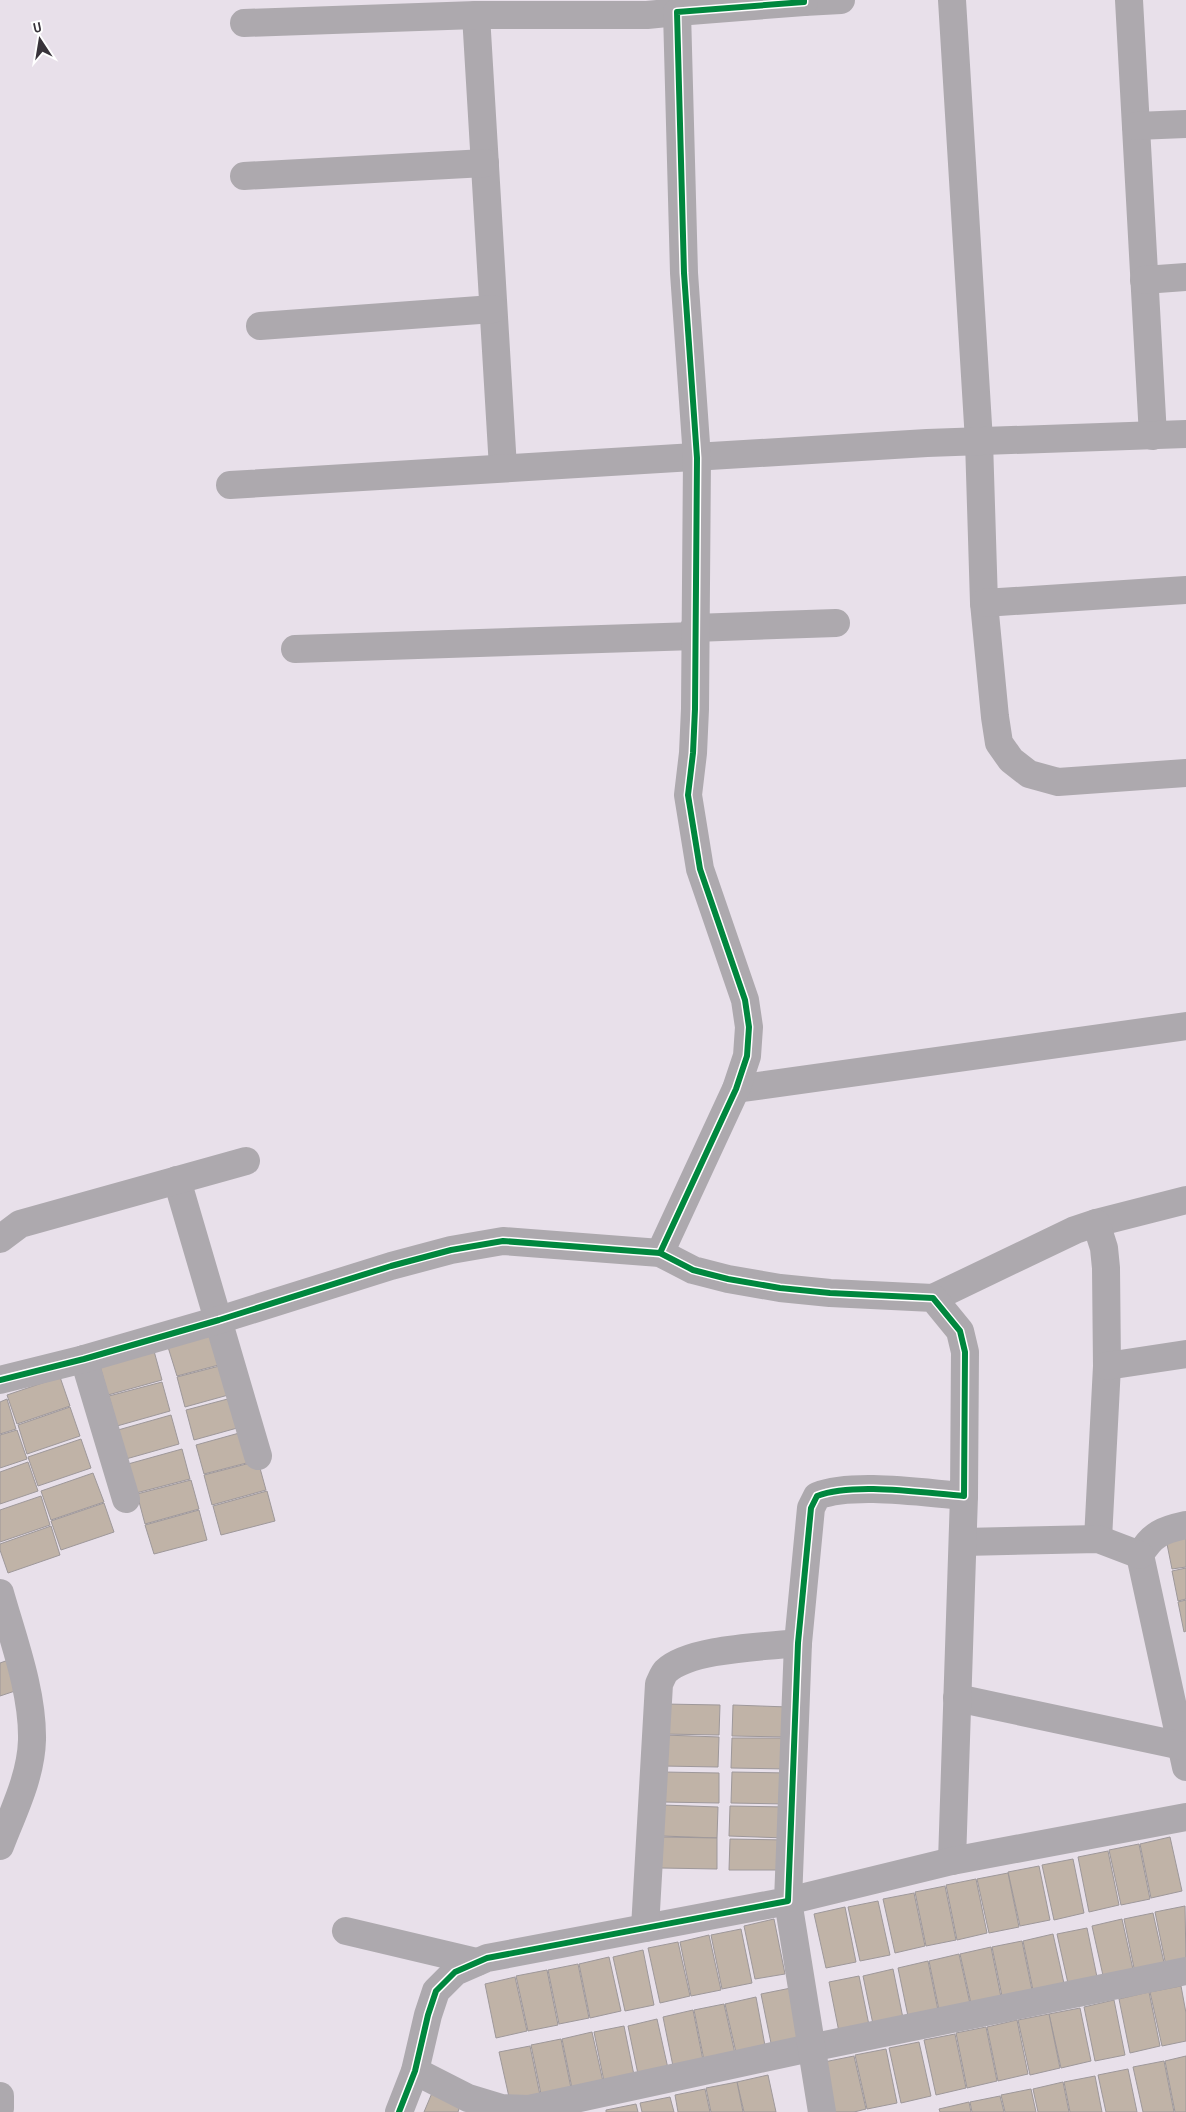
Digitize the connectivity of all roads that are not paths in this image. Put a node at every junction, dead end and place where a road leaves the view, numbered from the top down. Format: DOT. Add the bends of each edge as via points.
graph roads {
  1 [pos="841,0"];
  2 [pos="952,0"];
  3 [pos="1129,0"];
  4 [pos="804,1"];
  5 [pos="647,7"];
  6 [pos="677,12"];
  7 [pos="476,15"];
  8 [pos="244,23"];
  9 [pos="1186,124"];
  10 [pos="1136,126"];
  11 [pos="485,163"];
  12 [pos="244,176"];
  13 [pos="1186,277"];
  14 [pos="1144,280"];
  15 [pos="493,309"];
  16 [pos="260,326"];
  17 [pos="1186,434"];
  18 [pos="1153,436"];
  19 [pos="979,442"];
  20 [pos="697,458"];
  21 [pos="503,468"];
  22 [pos="230,484"];
  23 [pos="1186,590"];
  24 [pos="984,603"];
  25 [pos="836,623"];
  26 [pos="695,632"];
  27 [pos="295,649"];
  28 [pos="1186,773"];
  29 [pos="1186,1026"];
  30 [pos="736,1089"];
  31 [pos="246,1161"];
  32 [pos="177,1180"];
  33 [pos="1186,1200"];
  34 [pos="1096,1223"];
  35 [pos="0,1239"];
  36 [pos="660,1253"];
  37 [pos="933,1298"];
  38 [pos="219,1320"];
  39 [pos="1186,1354"];
  40 [pos="84,1358"];
  41 [pos="1107,1366"];
  42 [pos="0,1380"];
  43 [pos="258,1456"];
  44 [pos="964,1496"];
  45 [pos="126,1499"];
  46 [pos="1186,1525"];
  47 [pos="1098,1538"];
  48 [pos="963,1542"];
  49 [pos="1140,1555"];
  50 [pos="0,1593"];
  51 [pos="798,1643"];
  52 [pos="957,1698"];
  53 [pos="1184,1757"];
  54 [pos="1186,1817"];
  55 [pos="0,1846"];
  56 [pos="952,1861"];
  57 [pos="788,1901"];
  58 [pos="645,1928"];
  59 [pos="346,1931"];
  60 [pos="477,1962"];
  61 [pos="1186,1971"];
  62 [pos="810,2048"];
  63 [pos="415,2071"];
  64 [pos="0,2096"];
  65 [pos="0,2108"];
  66 [pos="399,2112"];
  67 [pos="822,2112"];
  1 -- 4 [label="street"];
  2 -- 19 [label="street"];
  3 -- 10 [label="street"];
  4 -- 6 [label="street"];
  5 -- 6 [label="street"];
  5 -- 7 [label="street"];
  6 -- 20 [label="street" via="684,273"];
  7 -- 8 [label="street"];
  7 -- 11 [label="street"];
  9 -- 10 [label="street"];
  10 -- 14 [label="street"];
  11 -- 12 [label="street"];
  11 -- 15 [label="street"];
  13 -- 14 [label="street"];
  14 -- 18 [label="street"];
  15 -- 16 [label="street"];
  15 -- 21 [label="street"];
  17 -- 18 [label="street"];
  18 -- 19 [label="street"];
  19 -- 20 [label="street"];
  19 -- 24 [label="street"];
  20 -- 21 [label="street"];
  20 -- 26 [label="street"];
  21 -- 22 [label="street"];
  23 -- 24 [label="street"];
  24 -- 28 [label="street" via="999,743 1011,760 1029,774 1058,782"];
  25 -- 26 [label="street"];
  26 -- 27 [label="street"];
  26 -- 30 [label="street" via="693,753 688,795 700,869 745,1000 749,1027 747,1056"];
  29 -- 30 [label="street"];
  30 -- 36 [label="street"];
  31 -- 32 [label="street"];
  32 -- 35 [label="street" via="20,1224"];
  32 -- 38 [label="street"];
  33 -- 34 [label="street"];
  34 -- 37 [label="street"];
  34 -- 41 [label="street" via="1106,1268"];
  36 -- 37 [label="street" via="693,1270 780,1288"];
  36 -- 38 [label="street" via="503,1241 451,1250 391,1266"];
  37 -- 44 [label="street" via="960,1331 965,1352"];
  38 -- 40 [label="street"];
  38 -- 43 [label="street"];
  39 -- 41 [label="street"];
  40 -- 42 [label="street"];
  40 -- 45 [label="street"];
  41 -- 47 [label="street"];
  44 -- 48 [label="street"];
  44 -- 51 [label="street" via="848,1489 817,1496 811,1508"];
  46 -- 49 [label="street" via="1157,1535 1148,1541"];
  47 -- 48 [label="street"];
  47 -- 49 [label="street"];
  48 -- 52 [label="street"];
  49 -- 53 [label="street"];
  50 -- 55 [label="street" via="23,1676 32,1740 24,1785"];
  51 -- 57 [label="street"];
  51 -- 58 [label="street" via="704,1654 681,1661 665,1672 659,1684"];
  52 -- 53 [label="street"];
  52 -- 56 [label="street"];
  54 -- 56 [label="street"];
  56 -- 57 [label="street"];
  57 -- 58 [label="street"];
  57 -- 62 [label="street"];
  58 -- 60 [label="street"];
  59 -- 60 [label="street"];
  60 -- 63 [label="street" via="455,1972 436,1991"];
  61 -- 62 [label="street"];
  62 -- 63 [label="street" via="529,2109 501,2108 468,2098"];
  62 -- 67 [label="street"];
  63 -- 66 [label="street"];
  64 -- 65 [label="street"];
}
